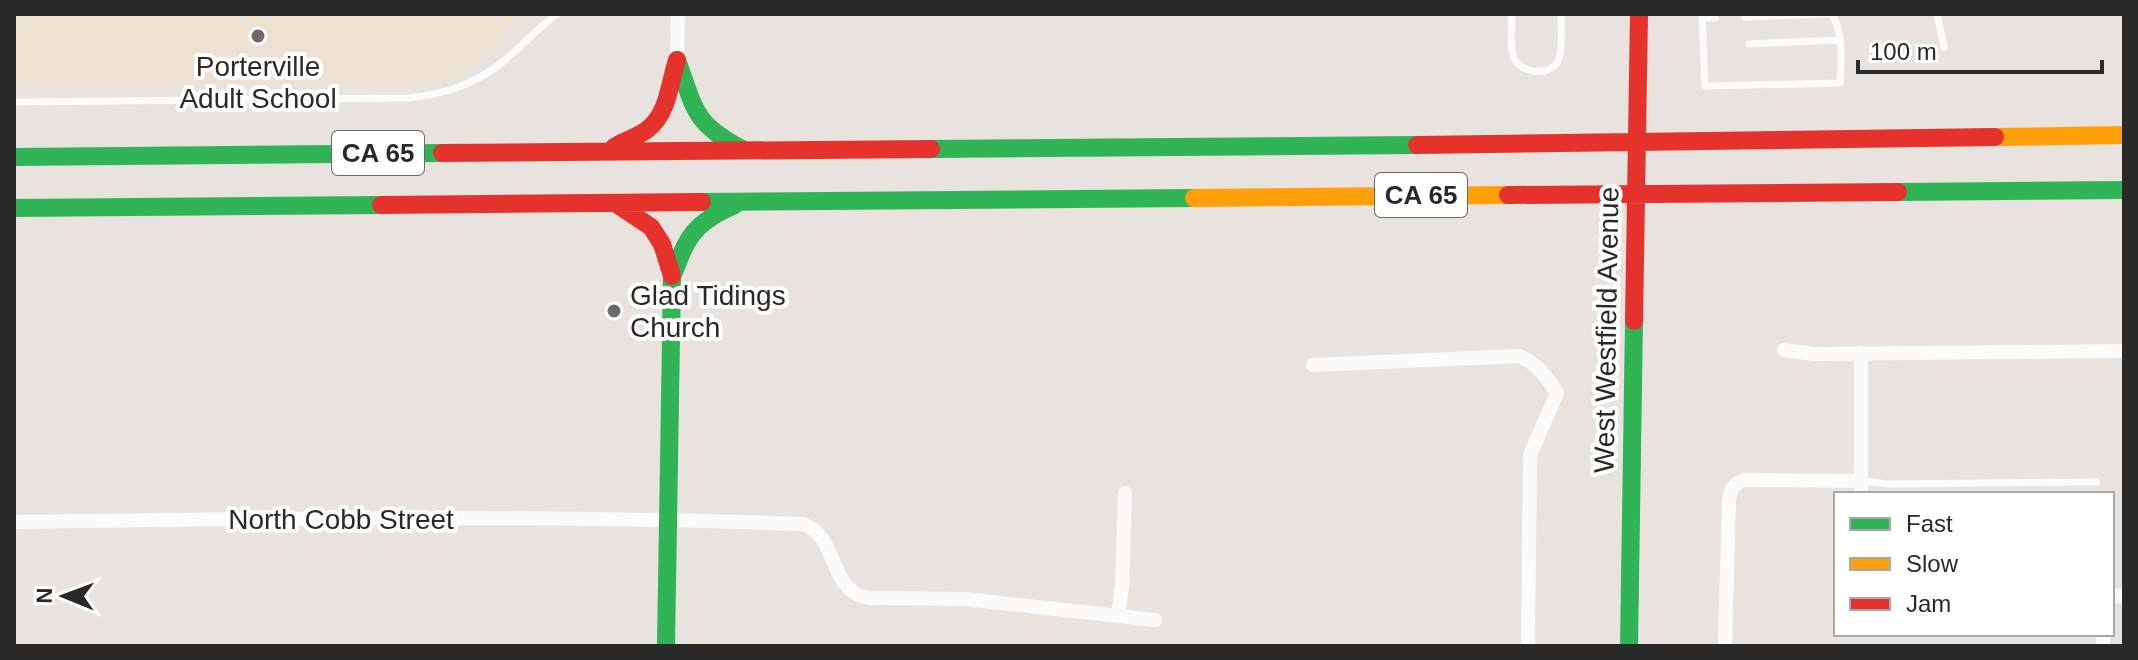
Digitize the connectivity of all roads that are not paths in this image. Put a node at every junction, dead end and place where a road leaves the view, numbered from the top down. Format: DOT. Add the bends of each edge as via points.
graph roads {
  1 [pos="557,14"];
  2 [pos="678,14"];
  3 [pos="1512,14"];
  4 [pos="1561,14"];
  5 [pos="1639,14"];
  6 [pos="1828,14"];
  7 [pos="1937,14"];
  8 [pos="1702,16"];
  9 [pos="1745,17"];
  10 [pos="1715,18"];
  11 [pos="1839,40"];
  12 [pos="1749,44"];
  13 [pos="1703,46"];
  14 [pos="1715,46"];
  15 [pos="1944,47"];
  16 [pos="677,60"];
  17 [pos="14,102"];
  18 [pos="2124,135"];
  19 [pos="742,149"];
  20 [pos="610,150"];
  21 [pos="14,157"];
  22 [pos="2124,191"];
  23 [pos="747,201"];
  24 [pos="615,203"];
  25 [pos="14,208"];
  26 [pos="672,276"];
  27 [pos="1784,350"];
  28 [pos="2124,351"];
  29 [pos="1861,353"];
  30 [pos="1313,365"];
  31 [pos="2096,482"];
  32 [pos="1861,488"];
  33 [pos="1125,493"];
  34 [pos="669,520"];
  35 [pos="14,522"];
  36 [pos="1118,615"];
  37 [pos="1155,620"];
  38 [pos="666,646"];
  39 [pos="1528,646"];
  40 [pos="1629,646"];
  41 [pos="1725,646"];
  1 -- 17 [label="lane" via="493,70 430,96"];
  2 -- 16 [label="street"];
  3 -- 4 [label="lane" via="1514,59 1527,70 1543,71 1559,58"];
  5 -- 40 [label="main road, West Westfield Avenue"];
  6 -- 9 [label="lane"];
  6 -- 11 [label="lane" via="1837,21"];
  7 -- 15 [label="lane"];
  8 -- 10 [label="lane"];
  8 -- 13 [label="lane"];
  11 -- 12 [label="lane"];
  11 -- 13 [label="lane" via="1840,83 1705,86"];
  13 -- 14 [label="lane"];
  16 -- 19 [label="main road" via="696,114 714,135"];
  16 -- 20 [label="main road" via="661,116 646,131"];
  18 -- 19 [label="main road, CA 65"];
  19 -- 20 [label="main road, CA 65"];
  20 -- 21 [label="main road, CA 65"];
  22 -- 23 [label="main road, CA 65"];
  23 -- 24 [label="main road, CA 65"];
  23 -- 26 [label="main road" via="694,230"];
  24 -- 25 [label="main road, CA 65"];
  24 -- 26 [label="main road" via="651,227"];
  26 -- 34 [label="main road"];
  27 -- 29 [label="street"];
  28 -- 29 [label="street"];
  29 -- 32 [label="street"];
  30 -- 39 [label="street" via="1519,356 1542,370 1557,393 1530,455"];
  31 -- 32 [label="lane"];
  32 -- 41 [label="street" via="1744,480 1732,487"];
  33 -- 36 [label="street"];
  34 -- 35 [label="street, North Cobb Street"];
  34 -- 36 [label="street, North Cobb Street" via="813,527 847,584 869,598 964,599"];
  34 -- 38 [label="main road"];
  36 -- 37 [label="street"];
}
